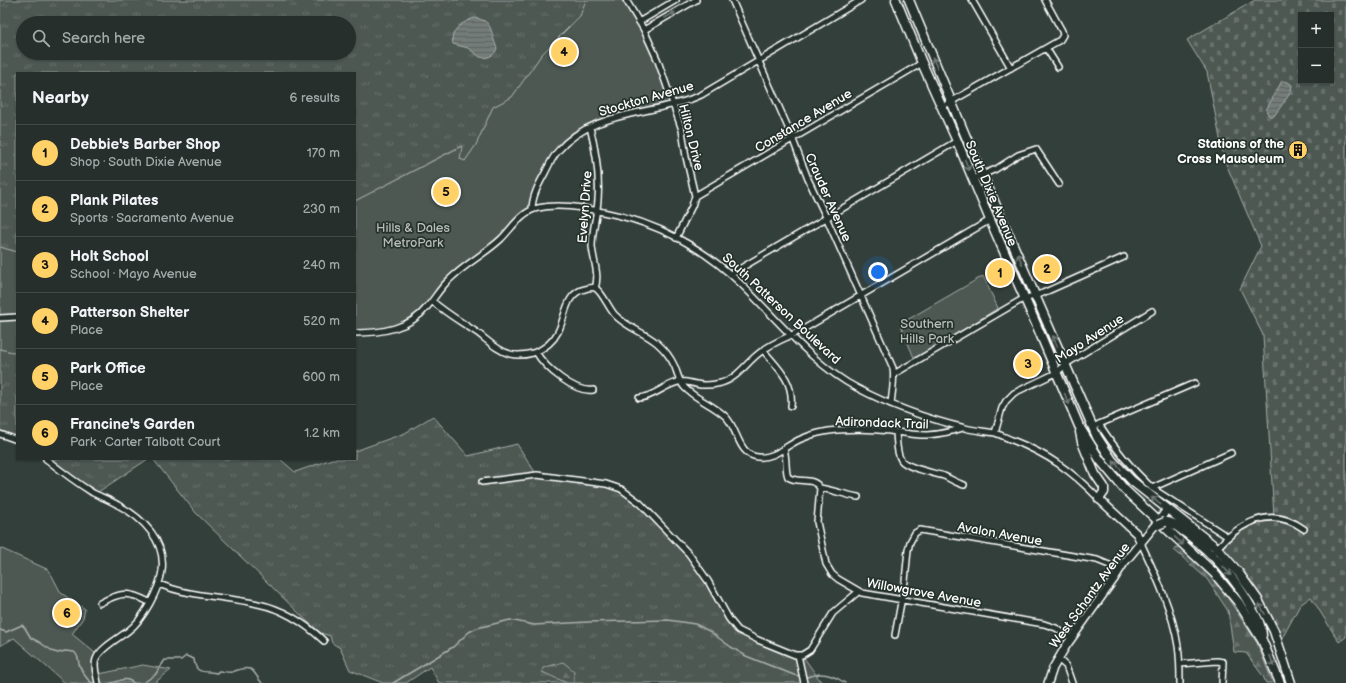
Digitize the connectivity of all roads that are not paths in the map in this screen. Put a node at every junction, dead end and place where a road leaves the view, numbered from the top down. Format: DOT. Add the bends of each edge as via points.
graph roads {
  1 [pos="626,0"];
  2 [pos="676,0"];
  3 [pos="696,0"];
  4 [pos="732,0"];
  5 [pos="861,0"];
  6 [pos="896,0"];
  7 [pos="909,0"];
  8 [pos="972,0"];
  9 [pos="1045,0"];
  10 [pos="639,22"];
  11 [pos="644,30"];
  12 [pos="1046,48"];
  13 [pos="758,60"];
  14 [pos="922,63"];
  15 [pos="1058,67"];
  16 [pos="1011,68"];
  17 [pos="927,75"];
  18 [pos="949,102"];
  19 [pos="673,105"];
  20 [pos="590,127"];
  21 [pos="792,139"];
  22 [pos="958,144"];
  23 [pos="983,174"];
  24 [pos="973,179"];
  25 [pos="1059,184"];
  26 [pos="695,196"];
  27 [pos="532,210"];
  28 [pos="597,211"];
  29 [pos="826,217"];
  30 [pos="990,220"];
  31 [pos="676,238"];
  32 [pos="1124,257"];
  33 [pos="731,274"];
  34 [pos="595,288"];
  35 [pos="861,295"];
  36 [pos="1036,295"];
  37 [pos="1025,299"];
  38 [pos="432,301"];
  39 [pos="1152,311"];
  40 [pos="16,317"];
  41 [pos="0,318"];
  42 [pos="356,333"];
  43 [pos="792,336"];
  44 [pos="763,350"];
  45 [pos="536,352"];
  46 [pos="1065,365"];
  47 [pos="1056,373"];
  48 [pos="894,374"];
  49 [pos="680,381"];
  50 [pos="1195,383"];
  51 [pos="593,390"];
  52 [pos="639,398"];
  53 [pos="891,404"];
  54 [pos="791,406"];
  55 [pos="1079,426"];
  56 [pos="1096,426"];
  57 [pos="964,428"];
  58 [pos="896,432"];
  59 [pos="995,433"];
  60 [pos="0,434"];
  61 [pos="16,440"];
  62 [pos="784,449"];
  63 [pos="1231,453"];
  64 [pos="47,460"];
  65 [pos="482,482"];
  66 [pos="964,485"];
  67 [pos="820,488"];
  68 [pos="1152,488"];
  69 [pos="858,497"];
  70 [pos="1099,499"];
  71 [pos="1167,509"];
  72 [pos="1159,523"];
  73 [pos="1304,529"];
  74 [pos="1228,537"];
  75 [pos="1141,543"];
  76 [pos="1214,552"];
  77 [pos="1119,569"];
  78 [pos="159,584"];
  79 [pos="858,592"];
  80 [pos="902,600"];
  81 [pos="149,602"];
  82 [pos="100,603"];
  83 [pos="896,635"];
  84 [pos="1071,638"];
  85 [pos="1262,640"];
  86 [pos="324,641"];
  87 [pos="798,655"];
  88 [pos="1058,659"];
  89 [pos="1180,664"];
  90 [pos="98,683"];
  91 [pos="804,683"];
  92 [pos="1048,683"];
  93 [pos="1072,683"];
  94 [pos="1180,683"];
  95 [pos="1222,683"];
  96 [pos="1280,683"];
  97 [pos="1291,683"];
  1 -- 10 [label="street, Hilton Drive"];
  2 -- 10 [label="street"];
  11 -- 3 [label="street, one-way"];
  4 -- 13 [label="street, Crauder Avenue"];
  5 -- 13 [label="street, Stockton Avenue"];
  6 -- 14 [label="main road, South Dixie Avenue"];
  18 -- 7 [label="main road, South Dixie Avenue, one-way"];
  8 -- 16 [label="street"];
  9 -- 12 [label="street" via="1063,35 1060,40"];
  10 -- 11 [label="street, Hilton Drive"];
  11 -- 19 [label="street, Hilton Drive" via="662,71"];
  12 -- 15 [label="street"];
  12 -- 16 [label="street"];
  13 -- 19 [label="street, Stockton Avenue" via="701,95"];
  13 -- 21 [label="street, Crauder Avenue"];
  14 -- 17 [label="main road, South Dixie Avenue"];
  14 -- 21 [label="street, Constance Avenue"];
  16 -- 18 [label="street"];
  17 -- 18 [label="main road"];
  17 -- 22 [label="main road, South Dixie Avenue"];
  18 -- 22 [label="main road" via="958,130"];
  18 -- 23 [label="main road, South Dixie Avenue"];
  19 -- 20 [label="street, Stockton Avenue" via="618,117"];
  19 -- 26 [label="street, Hilton Drive" via="682,130"];
  20 -- 27 [label="street, Stockton Avenue" via="569,141 552,159 534,196"];
  20 -- 28 [label="street, Evelyn Drive" via="599,171"];
  21 -- 26 [label="street, Constance Avenue"];
  21 -- 29 [label="street, Crauder Avenue"];
  22 -- 24 [label="main road, South Dixie Avenue, one-way"];
  22 -- 29 [label="street"];
  23 -- 24 [label="street"];
  23 -- 25 [label="street" via="1018,155 1036,149"];
  36 -- 23 [label="main road, South Dixie Avenue, one-way"];
  24 -- 30 [label="main road, South Dixie Avenue"];
  26 -- 31 [label="street"];
  27 -- 28 [label="street, South Patterson Boulevard" via="555,206"];
  27 -- 38 [label="street, South Patterson Boulevard" via="487,251 448,280"];
  28 -- 31 [label="street, South Patterson Boulevard" via="640,222"];
  28 -- 34 [label="street, Evelyn Drive" via="592,245 597,284"];
  29 -- 33 [label="street"];
  29 -- 35 [label="street, Crauder Avenue"];
  30 -- 35 [label="street"];
  30 -- 37 [label="main road, South Dixie Avenue"];
  31 -- 33 [label="street, South Patterson Boulevard"];
  32 -- 36 [label="street"];
  33 -- 43 [label="street, South Patterson Boulevard"];
  34 -- 45 [label="street" via="580,290 573,295 555,337"];
  34 -- 49 [label="street, Adirondack Trail" via="616,316 661,346 671,359"];
  35 -- 43 [label="street"];
  35 -- 48 [label="street, Crauder Avenue"];
  36 -- 37 [label="street"];
  46 -- 36 [label="main road, South Dixie Avenue, one-way"];
  37 -- 47 [label="main road, South Dixie Avenue"];
  37 -- 48 [label="street"];
  38 -- 42 [label="street, South Patterson Boulevard" via="422,314 407,324 379,332"];
  38 -- 45 [label="street" via="503,351 515,355"];
  39 -- 46 [label="street, Mayo Avenue"];
  40 -- 41 [label="street"];
  43 -- 44 [label="street" via="787,336"];
  43 -- 53 [label="street, South Patterson Boulevard" via="841,378"];
  44 -- 49 [label="street" via="738,374 725,382 704,385"];
  44 -- 54 [label="street" via="788,382"];
  45 -- 51 [label="street" via="554,373 577,386"];
  46 -- 47 [label="street, Mayo Avenue"];
  46 -- 56 [label="main road, South Dixie Avenue" via="1087,414"];
  47 -- 55 [label="main road, South Dixie Avenue, one-way"];
  47 -- 59 [label="street, Mayo Avenue" via="1022,388 1011,396 1001,410"];
  48 -- 53 [label="street, Crauder Avenue"];
  49 -- 52 [label="street" via="650,396"];
  49 -- 62 [label="street, Adirondack Trail" via="692,394 727,418 741,445 751,455 765,457"];
  50 -- 56 [label="street"];
  53 -- 57 [label="street, South Patterson Boulevard"];
  55 -- 70 [label="main road" via="1088,459 1104,487"];
  55 -- 85 [label="main road, South Dixie Avenue, one-way" via="1100,460 1130,496 1217,577 1238,602"];
  56 -- 68 [label="street"];
  71 -- 56 [label="main road, South Dixie Avenue, one-way" via="1121,471 1097,437"];
  57 -- 58 [label="street, Adirondack Trail" via="929,435"];
  57 -- 59 [label="street, South Patterson Boulevard"];
  58 -- 62 [label="street, Adirondack Trail" via="833,430 800,439"];
  58 -- 66 [label="street" via="897,450 904,463"];
  59 -- 70 [label="street, South Patterson Boulevard" via="1051,458 1072,473"];
  60 -- 61 [label="street"];
  62 -- 67 [label="street" via="788,477 795,480 810,480"];
  63 -- 68 [label="street"];
  64 -- 78 [label="street" via="92,492 118,504 151,530 158,543 162,561"];
  65 -- 87 [label="street" via="537,475 606,484 621,489 640,502 689,554 708,581 729,620 738,630"];
  67 -- 69 [label="street"];
  67 -- 79 [label="street, Willowgrove Avenue" via="817,522 826,564 832,574"];
  68 -- 74 [label="street"];
  70 -- 75 [label="main road" via="1135,533"];
  71 -- 72 [label="main road, West Schantz Avenue"];
  71 -- 76 [label="main road"];
  72 -- 75 [label="main road, West Schantz Avenue"];
  72 -- 76 [label="main road" via="1171,523"];
  73 -- 74 [label="street" via="1295,523 1274,517 1250,523"];
  74 -- 76 [label="street"];
  75 -- 77 [label="main road, West Schantz Avenue"];
  75 -- 89 [label="street" via="1170,614"];
  76 -- 85 [label="main road, one-way" via="1246,598 1262,628"];
  97 -- 76 [label="main road, one-way" via="1267,616 1238,572"];
  77 -- 80 [label="street, Avalon Avenue" via="1098,560 920,530 910,542"];
  77 -- 84 [label="main road, West Schantz Avenue"];
  78 -- 81 [label="street"];
  78 -- 86 [label="street" via="190,593 268,606 301,623"];
  79 -- 80 [label="street, Willowgrove Avenue"];
  79 -- 87 [label="street" via="833,613 810,650"];
  80 -- 83 [label="street"];
  80 -- 84 [label="street, Willowgrove Avenue" via="1044,624"];
  81 -- 82 [label="street" via="122,594"];
  81 -- 90 [label="street" via="136,624 97,657 95,668"];
  84 -- 88 [label="main road, West Schantz Avenue"];
  85 -- 96 [label="main road, one-way"];
  87 -- 91 [label="street"];
  88 -- 92 [label="main road, West Schantz Avenue"];
  88 -- 93 [label="street" via="1066,666"];
  89 -- 94 [label="street"];
  89 -- 95 [label="street" via="1223,662"];
}
